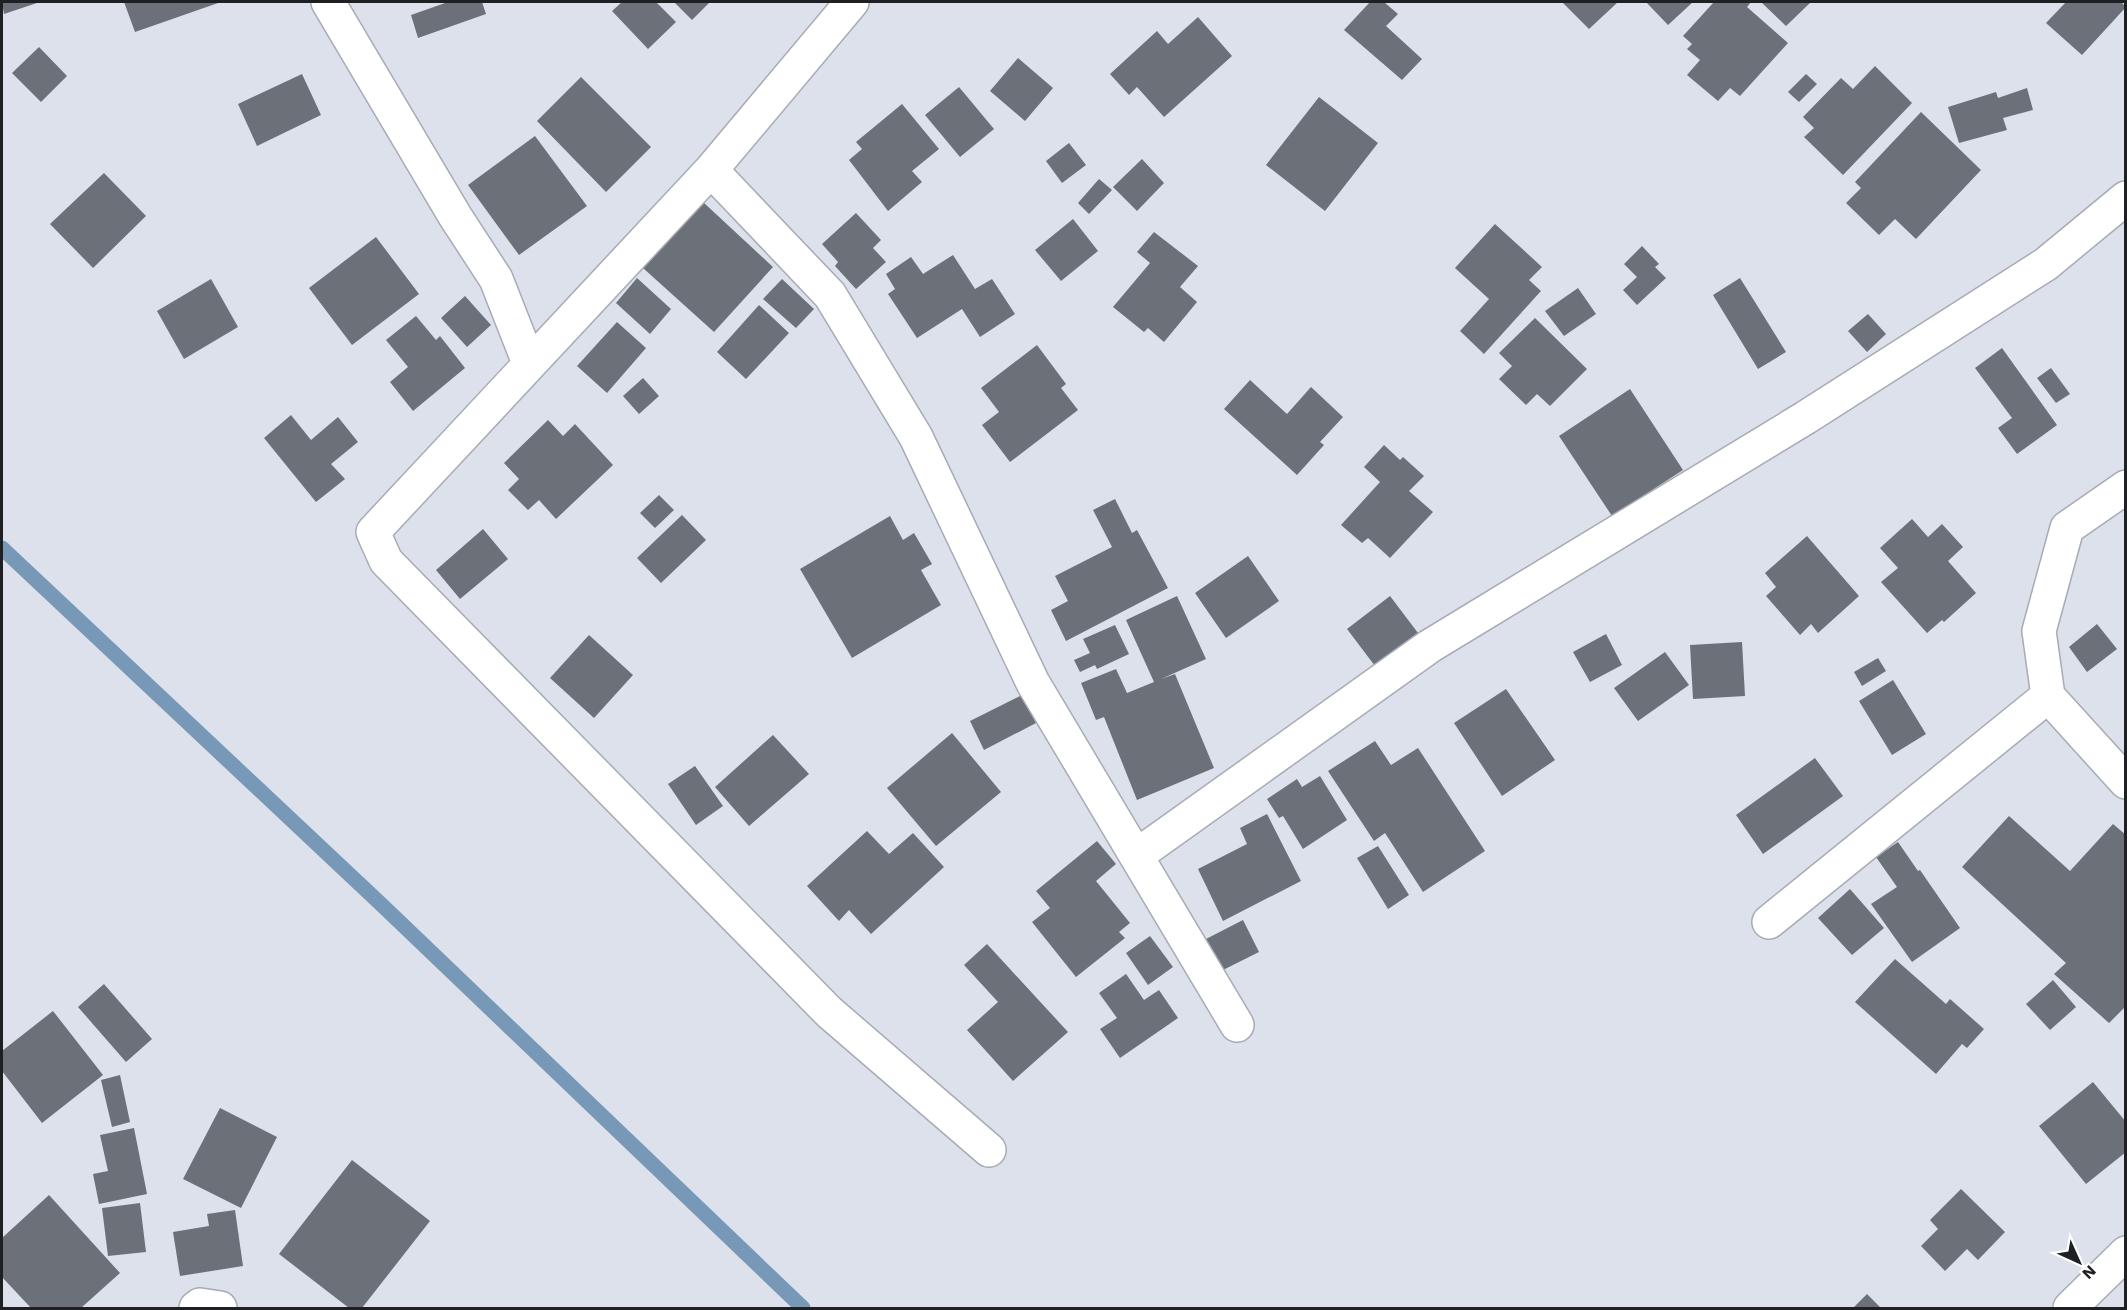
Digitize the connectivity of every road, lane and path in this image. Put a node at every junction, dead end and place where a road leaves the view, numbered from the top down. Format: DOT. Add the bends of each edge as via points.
graph roads {
  1 [pos="328,2"];
  2 [pos="852,2"];
  3 [pos="711,170"];
  4 [pos="2126,198"];
  5 [pos="530,363"];
  6 [pos="2126,487"];
  7 [pos="2048,696"];
  8 [pos="2126,782"];
  9 [pos="1136,856"];
  10 [pos="1769,922"];
  11 [pos="1237,1025"];
  12 [pos="989,1149"];
  13 [pos="2126,1253"];
  14 [pos="196,1308"];
  15 [pos="220,1308"];
  16 [pos="2070,1308"];
  1 -- 5 [label="street" via="496,279"];
  2 -- 3 [label="street"];
  3 -- 5 [label="street"];
  3 -- 9 [label="street" via="830,295 916,437 1033,683"];
  4 -- 9 [label="street" via="2046,264 1805,418 1430,646"];
  5 -- 12 [label="street" via="373,532 386,561 829,1012"];
  6 -- 7 [label="street" via="2067,528 2039,631"];
  7 -- 8 [label="street"];
  7 -- 10 [label="street"];
  9 -- 11 [label="street"];
  13 -- 16 [label="street"];
  14 -- 15 [label="street"];
}
